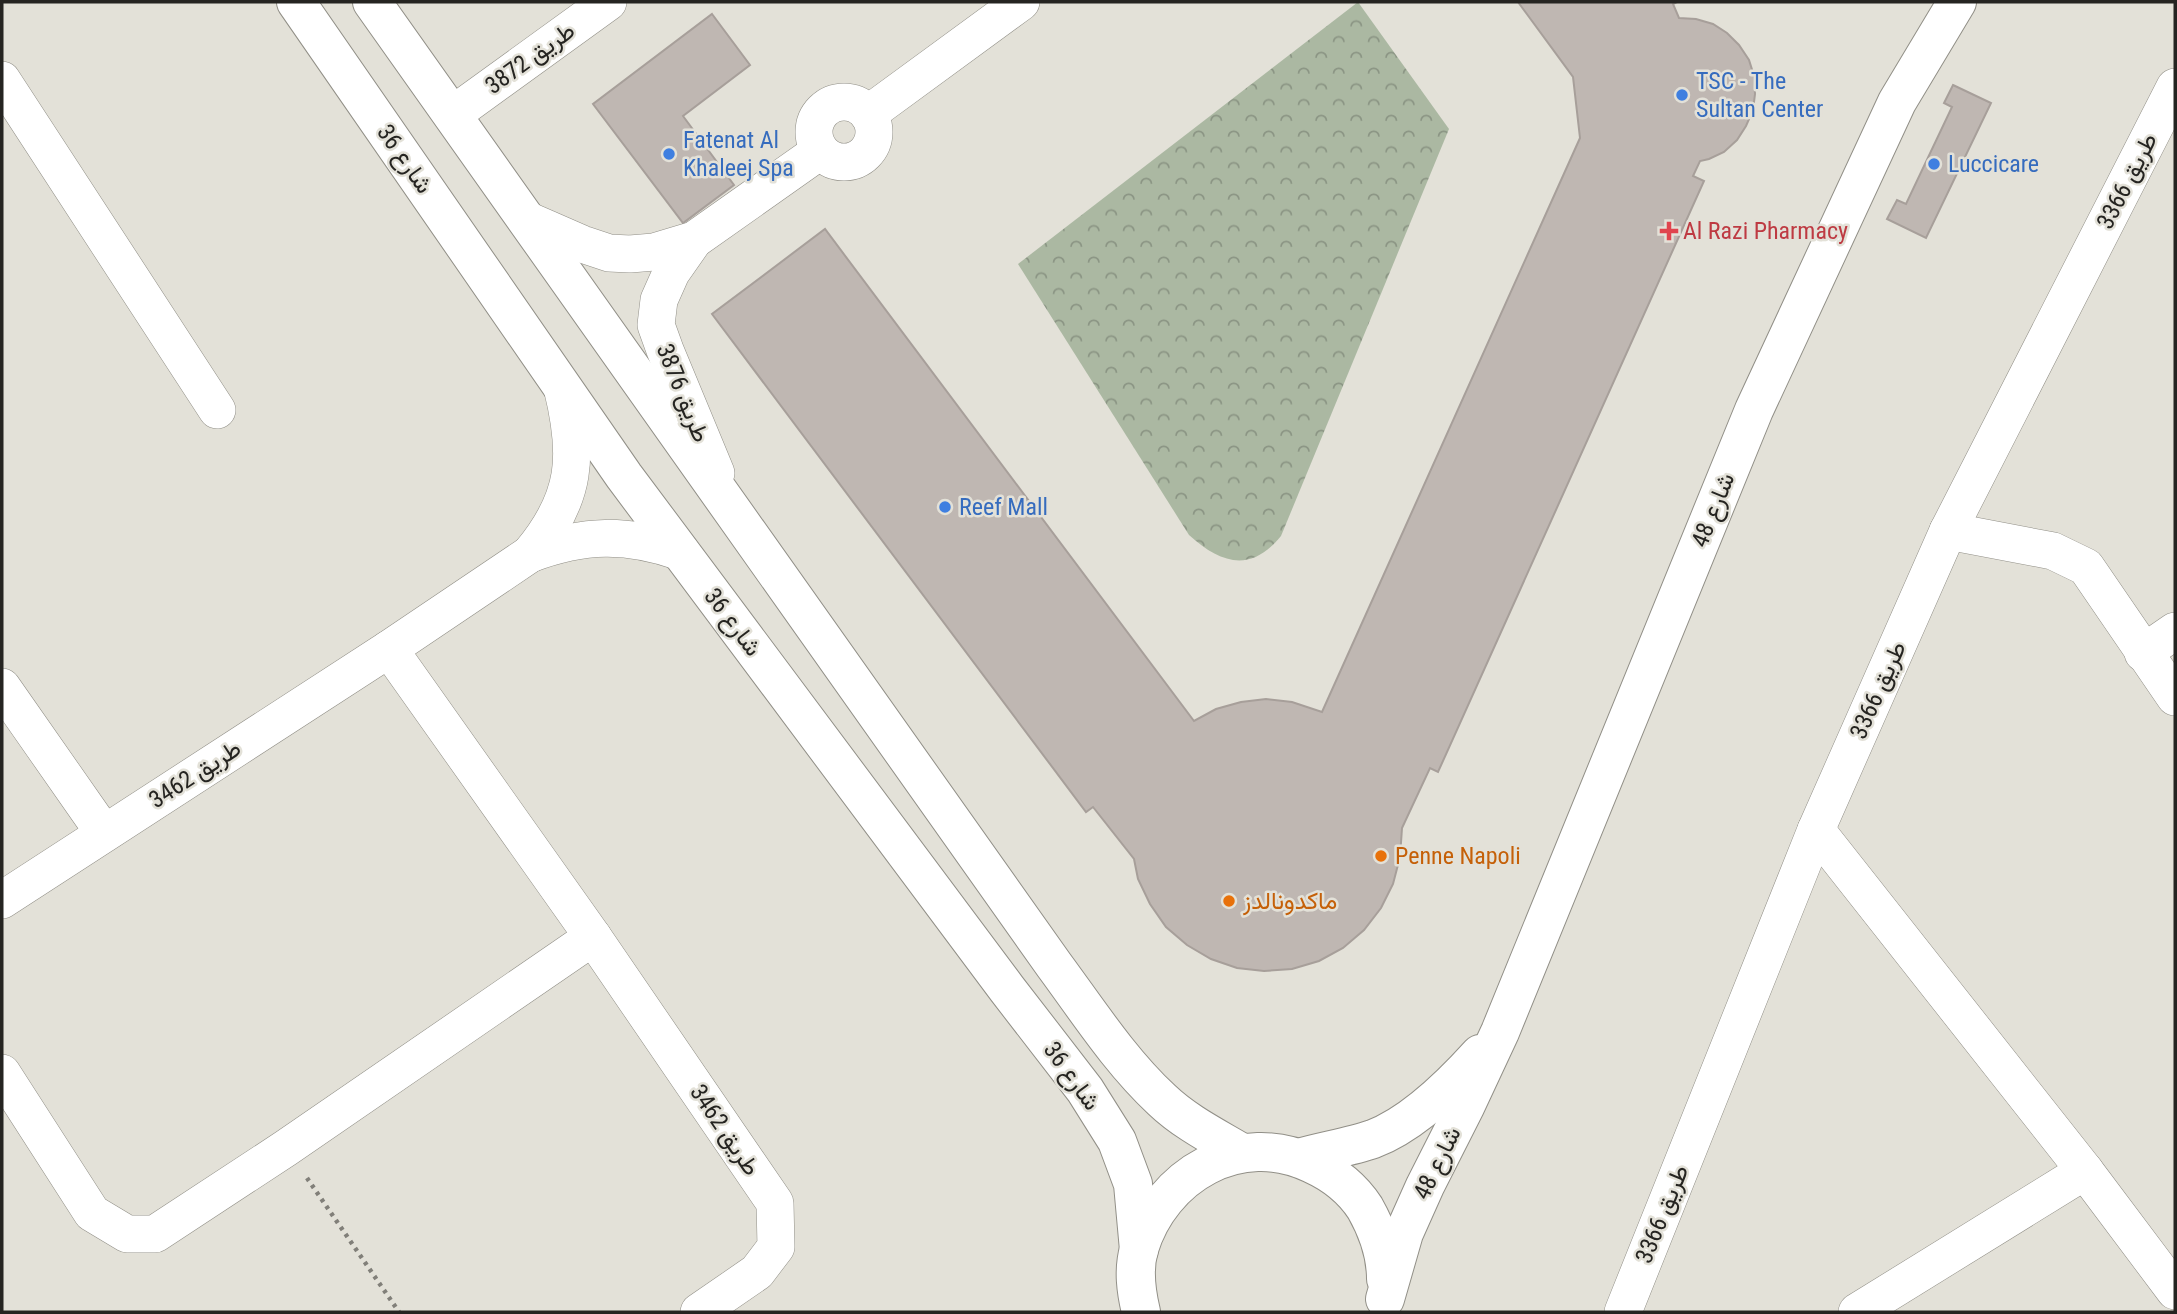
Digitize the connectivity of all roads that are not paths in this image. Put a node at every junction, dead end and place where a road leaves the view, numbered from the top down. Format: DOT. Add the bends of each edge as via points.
graph roads {
  1 [pos="296,2"];
  2 [pos="372,2"];
  3 [pos="608,2"];
  4 [pos="1021,2"];
  5 [pos="1957,2"];
  6 [pos="2,80"];
  7 [pos="2175,86"];
  8 [pos="452,115"];
  9 [pos="527,220"];
  10 [pos="694,240"];
  11 [pos="562,387"];
  12 [pos="217,410"];
  13 [pos="731,509"];
  14 [pos="1948,531"];
  15 [pos="681,552"];
  16 [pos="530,554"];
  17 [pos="2175,631"];
  18 [pos="389,649"];
  19 [pos="2143,653"];
  20 [pos="2,687"];
  21 [pos="2175,697"];
  22 [pos="1816,830"];
  23 [pos="104,833"];
  24 [pos="2,900"];
  25 [pos="593,937"];
  26 [pos="1500,1032"];
  27 [pos="2,1073"];
  28 [pos="1242,1153"];
  29 [pos="1299,1158"];
  30 [pos="2085,1171"];
  31 [pos="1139,1250"];
  32 [pos="2175,1291"];
  33 [pos="1134,1304"];
  34 [pos="1384,1306"];
  35 [pos="699,1312"];
  36 [pos="1623,1312"];
  37 [pos="1857,1312"];
  1 -- 11 [label="street, شارع 36"];
  2 -- 8 [label="street"];
  3 -- 8 [label="street, طريق 3872"];
  4 -- 10 [label="street, طريق 3876" via="868,114 874,138 864,155 837,162 820,151"];
  5 -- 26 [label="street, شارع 48" via="1897,102 1754,410"];
  6 -- 12 [label="street"];
  7 -- 14 [label="street, طريق 3366"];
  8 -- 9 [label="street"];
  9 -- 10 [label="street, طريق 3876" via="609,253 654,253"];
  9 -- 13 [label="street"];
  10 -- 13 [label="street, طريق 3876" via="671,273 659,300 656,325"];
  11 -- 15 [label="street, شارع 36"];
  11 -- 16 [label="street" via="573,437 568,488 559,512"];
  13 -- 28 [label="street" via="1130,1067 1163,1101"];
  14 -- 19 [label="street" via="2053,551 2085,567"];
  14 -- 22 [label="street, طريق 3366"];
  15 -- 16 [label="street" via="656,543 605,537 579,539"];
  15 -- 31 [label="street, شارع 36" via="1085,1090 1117,1141 1133,1184"];
  16 -- 18 [label="street, طريق 3462"];
  17 -- 19 [label="street"];
  18 -- 23 [label="street, طريق 3462"];
  18 -- 25 [label="street, طريق 3462"];
  19 -- 21 [label="street"];
  20 -- 23 [label="street"];
  22 -- 30 [label="street"];
  22 -- 36 [label="street, طريق 3366"];
  23 -- 24 [label="street, طريق 3462"];
  25 -- 27 [label="street" via="155,1234 127,1234 92,1213"];
  25 -- 35 [label="street, طريق 3462" via="775,1203 776,1247 757,1272"];
  26 -- 29 [label="street, شارع 48" via="1460,1076 1404,1124 1373,1139"];
  26 -- 34 [label="street, شارع 48" via="1404,1233"];
  28 -- 29 [label="street" via="1271,1152"];
  28 -- 31 [label="street" via="1207,1164 1176,1186 1152,1215"];
  29 -- 34 [label="street" via="1332,1174 1358,1198 1377,1228 1386,1263"];
  30 -- 32 [label="street"];
  30 -- 37 [label="street"];
  31 -- 33 [label="street"];
}
